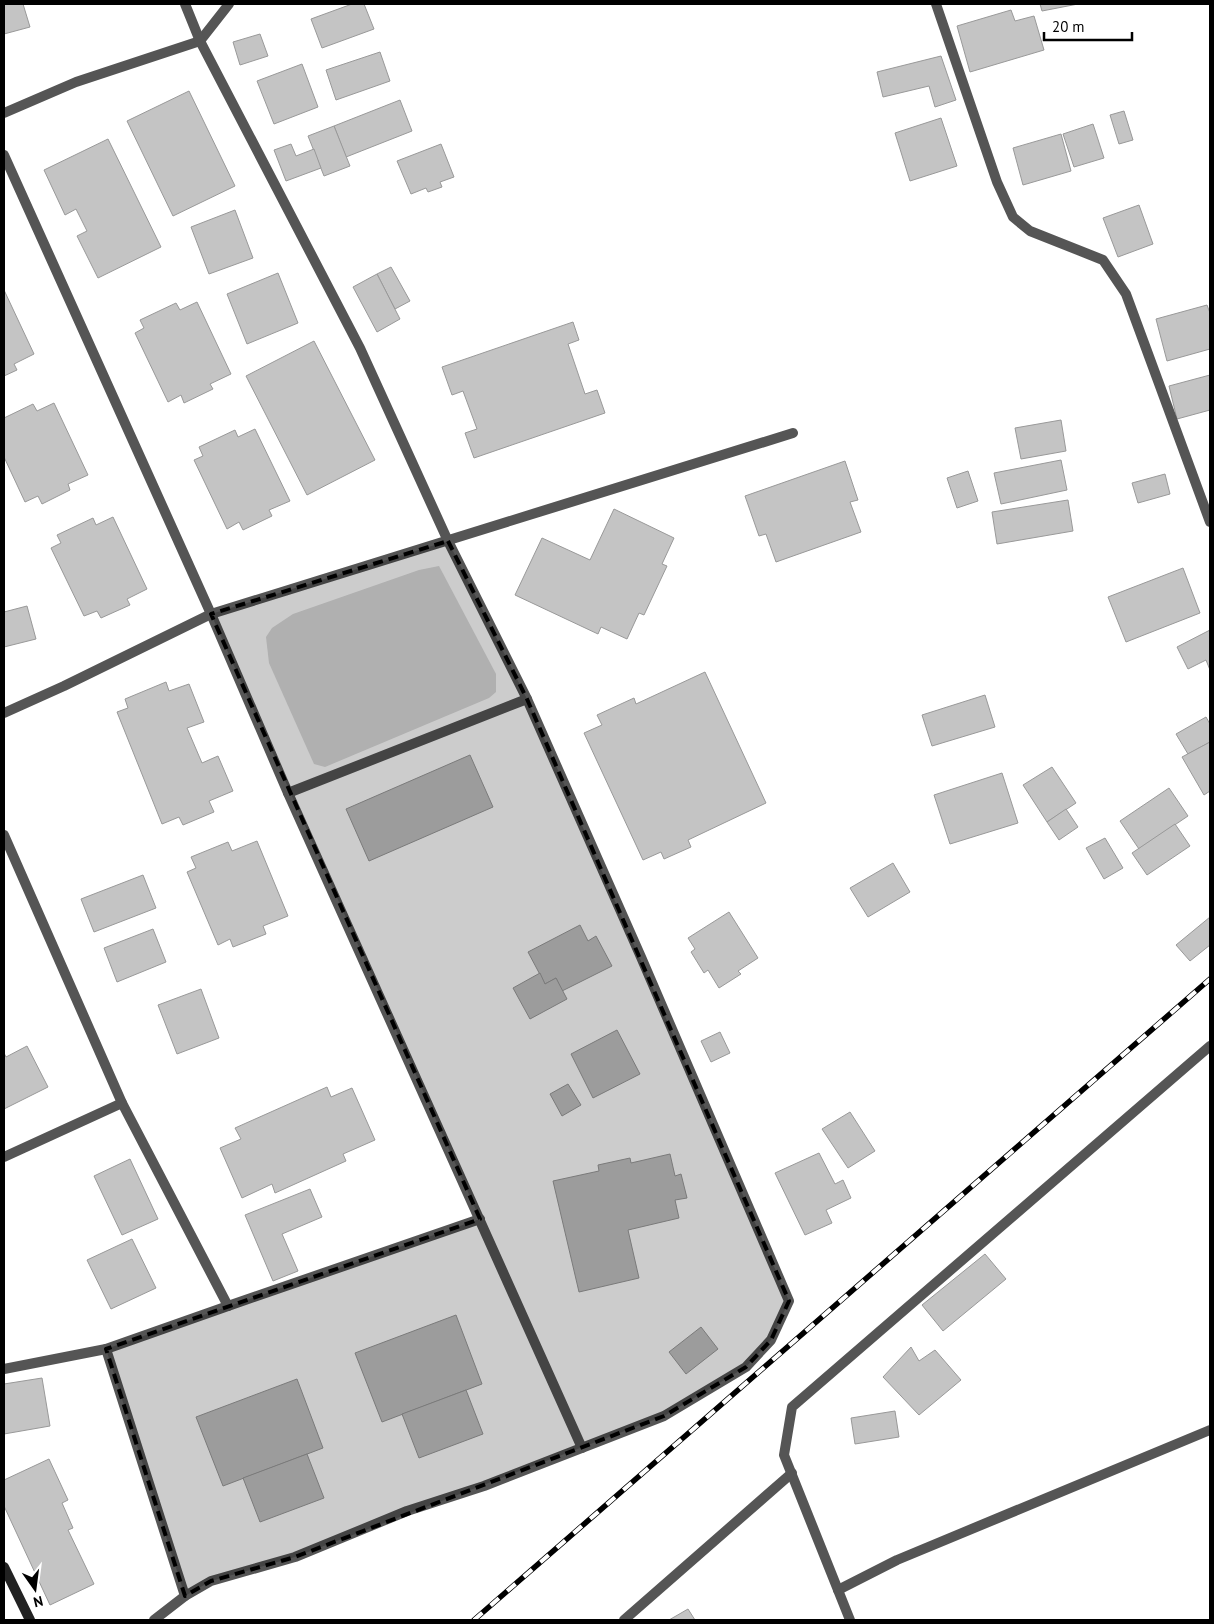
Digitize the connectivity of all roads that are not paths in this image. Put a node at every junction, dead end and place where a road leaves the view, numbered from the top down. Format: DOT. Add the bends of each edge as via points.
graph roads {
  1 [pos="185,4"];
  2 [pos="230,4"];
  3 [pos="936,4"];
  4 [pos="200,40"];
  5 [pos="4,113"];
  6 [pos="4,155"];
  7 [pos="793,433"];
  8 [pos="1210,522"];
  9 [pos="448,541"];
  10 [pos="211,614"];
  11 [pos="526,699"];
  12 [pos="4,713"];
  13 [pos="288,793"];
  14 [pos="4,835"];
  15 [pos="1210,1046"];
  16 [pos="122,1103"];
  17 [pos="4,1157"];
  18 [pos="480,1219"];
  19 [pos="228,1306"];
  20 [pos="106,1349"];
  21 [pos="4,1369"];
  22 [pos="1210,1430"];
  23 [pos="582,1448"];
  24 [pos="792,1473"];
  25 [pos="4,1567"];
  26 [pos="838,1590"];
  27 [pos="185,1596"];
  28 [pos="30,1620"];
  29 [pos="154,1620"];
  30 [pos="624,1620"];
  31 [pos="850,1620"];
  1 -- 4 [label="street"];
  2 -- 4 [label="street"];
  3 -- 8 [label="street" via="997,182 1013,217 1030,231 1104,260 1126,294"];
  4 -- 5 [label="street" via="76,82"];
  4 -- 9 [label="street" via="360,348"];
  6 -- 10 [label="street"];
  7 -- 9 [label="street"];
  9 -- 10 [label="street"];
  9 -- 11 [label="street"];
  10 -- 12 [label="street"];
  10 -- 13 [label="street"];
  11 -- 13 [label="street"];
  11 -- 23 [label="street" via="789,1301 771,1340 746,1367 664,1416"];
  13 -- 18 [label="street"];
  14 -- 16 [label="street"];
  15 -- 24 [label="street" via="792,1407 784,1455"];
  16 -- 17 [label="street"];
  16 -- 19 [label="street"];
  18 -- 19 [label="street"];
  18 -- 23 [label="street"];
  19 -- 20 [label="street"];
  20 -- 21 [label="street"];
  20 -- 27 [label="street"];
  22 -- 26 [label="street" via="897,1560"];
  23 -- 27 [label="street" via="484,1486 407,1511 295,1557 211,1581"];
  24 -- 26 [label="street"];
  24 -- 30 [label="street"];
  25 -- 28 [label="main road"];
  26 -- 31 [label="street"];
  27 -- 29 [label="street"];
}
